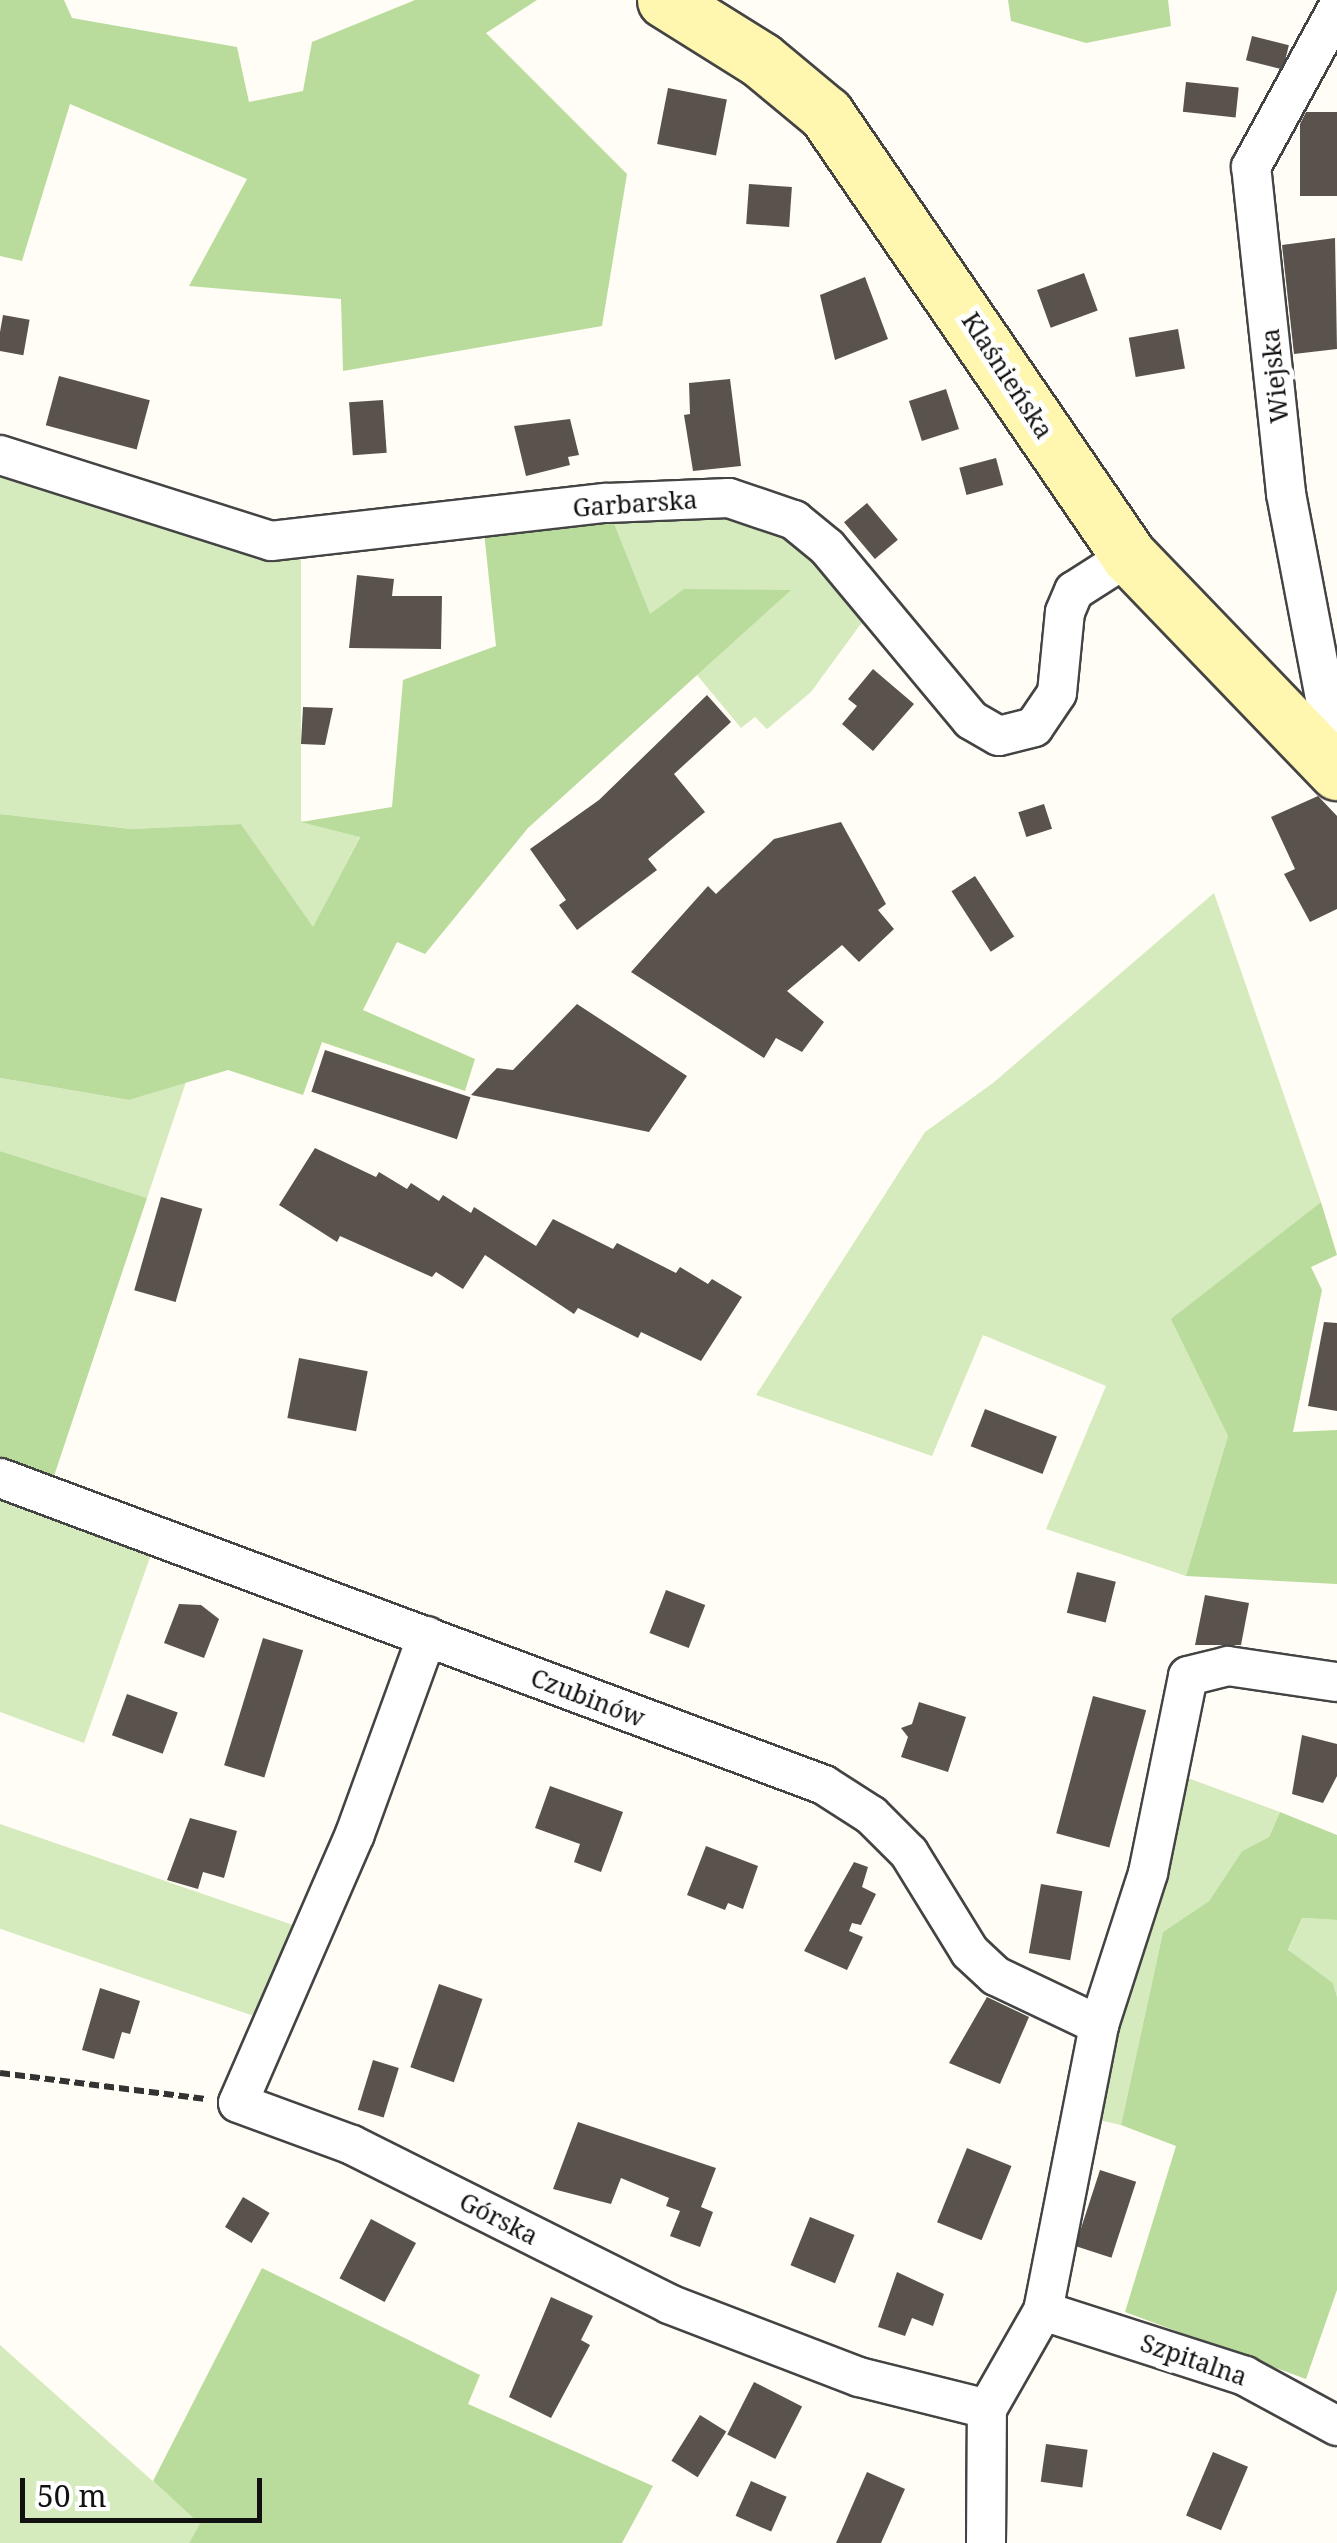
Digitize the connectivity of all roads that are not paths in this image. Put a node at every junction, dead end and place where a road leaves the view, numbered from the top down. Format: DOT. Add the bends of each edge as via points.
graph roads {
  1 [pos="664,0"];
  2 [pos="1337,8"];
  3 [pos="0,455"];
  4 [pos="1129,556"];
  5 [pos="1332,766"];
  6 [pos="0,1478"];
  7 [pos="427,1636"];
  8 [pos="1337,1682"];
  9 [pos="1099,2025"];
  10 [pos="1043,2311"];
  11 [pos="988,2410"];
  12 [pos="1337,2426"];
  13 [pos="986,2543"];
  1 -- 4 [label="street, Klaśnieńska" via="761,60 826,114"];
  2 -- 5 [label="street, Wiejska" via="1251,168 1286,493"];
  3 -- 4 [label="street, Garbarska" via="272,541 607,503 729,498 794,520 828,547 970,720 999,736 1034,727 1056,693 1065,612 1074,590"];
  4 -- 5 [label="street, Klaśnieńska"];
  6 -- 7 [label="street, Czubinów"];
  7 -- 9 [label="street, Czubinów" via="824,1785 871,1815 908,1853 970,1952 996,1976"];
  7 -- 11 [label="street, Górska" via="355,1834 238,2103 352,2144 669,2304 858,2376"];
  8 -- 9 [label="street" via="1228,1666 1188,1676 1148,1873"];
  9 -- 10 [label="street"];
  10 -- 11 [label="street"];
  10 -- 12 [label="street, Szpitalna" via="1245,2376"];
  11 -- 13 [label="street"];
}
